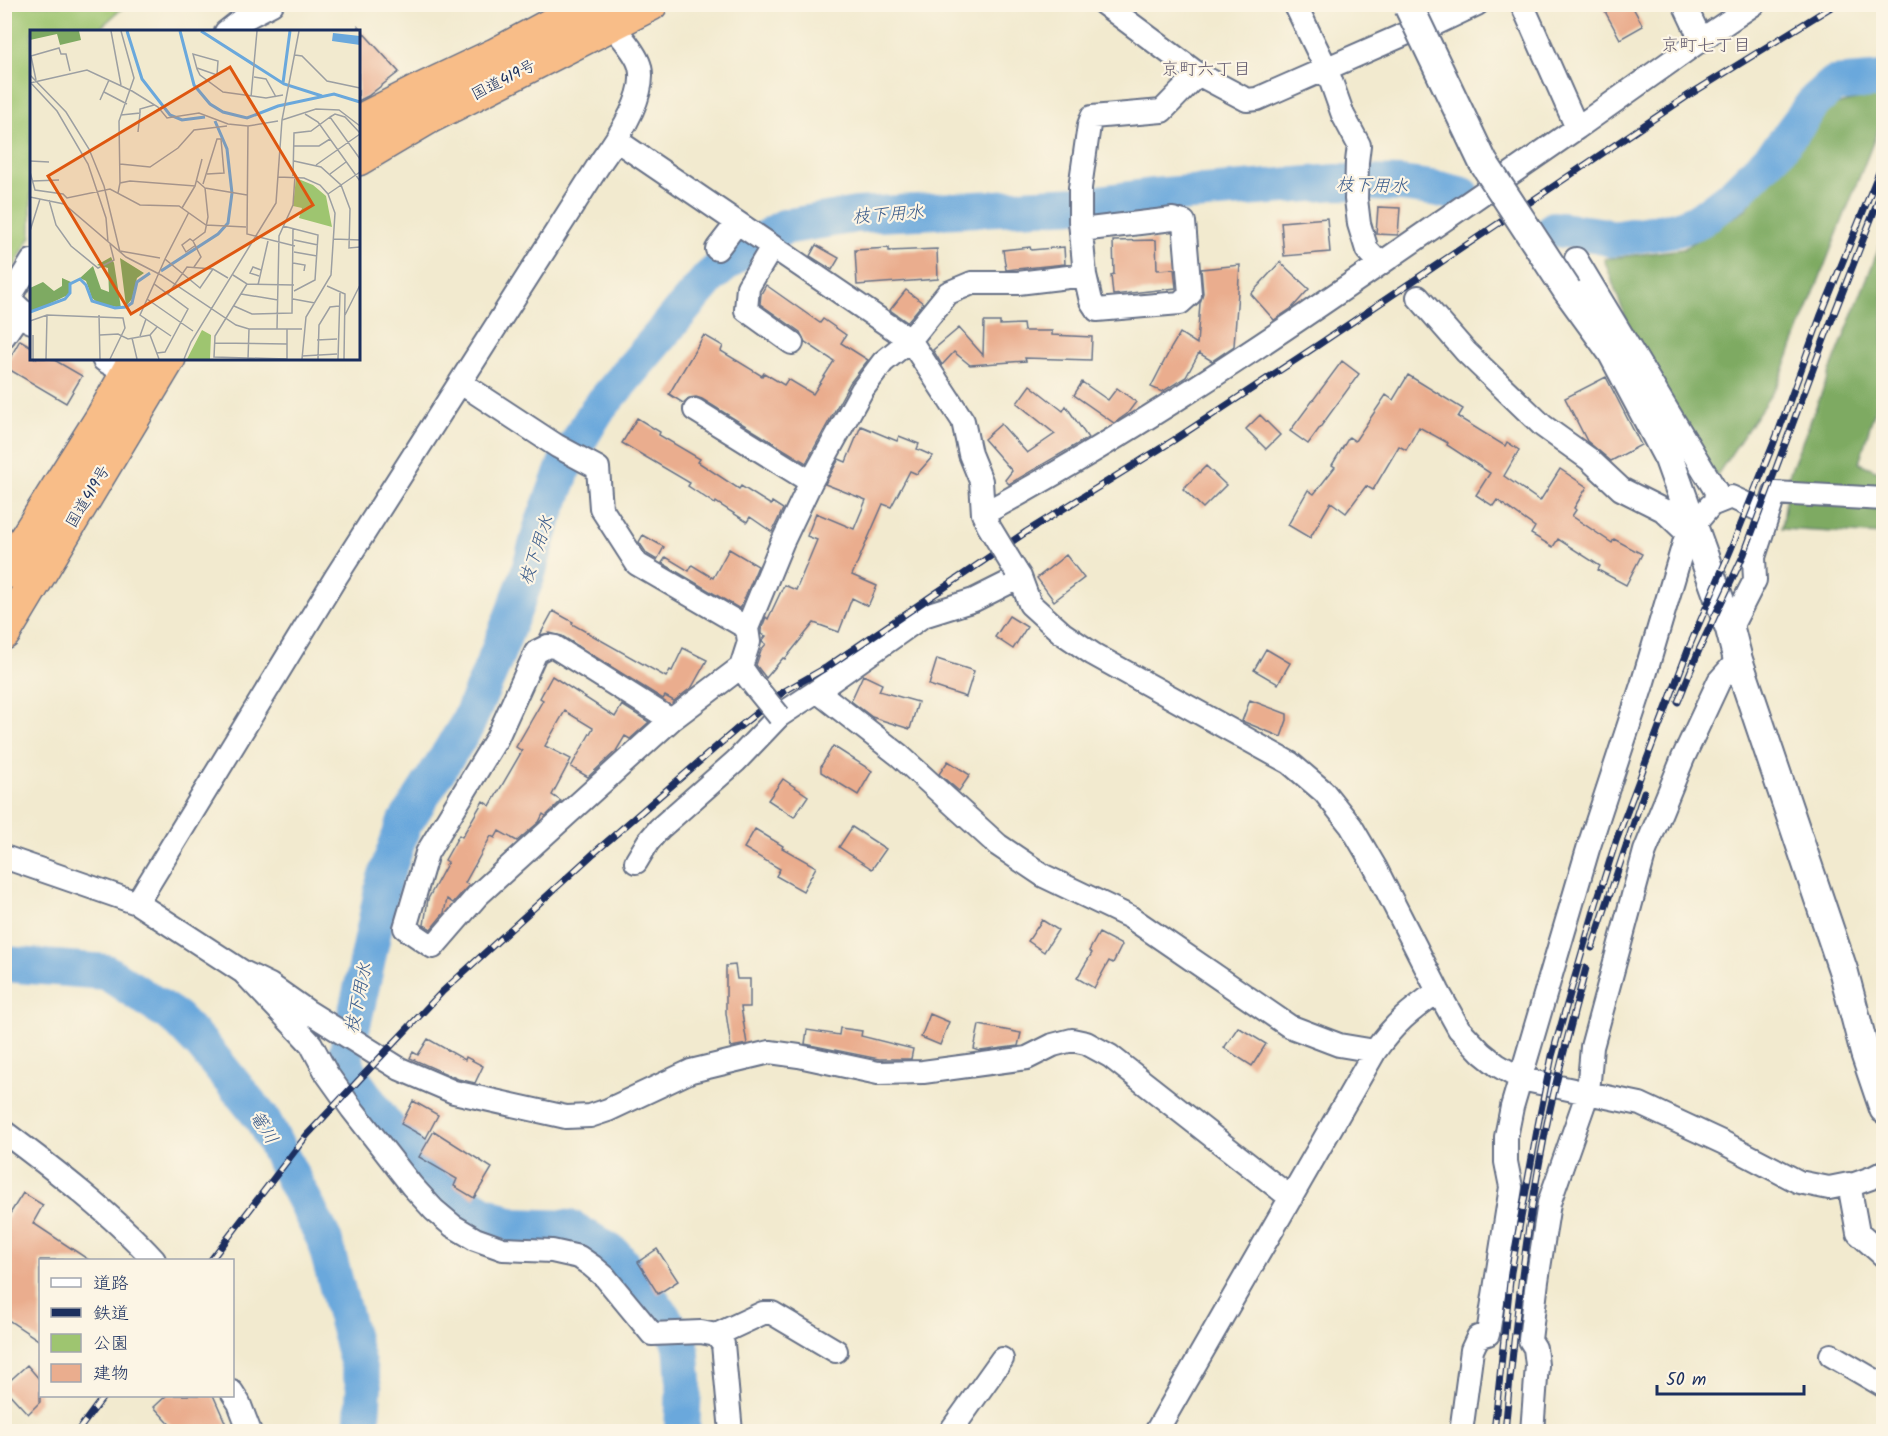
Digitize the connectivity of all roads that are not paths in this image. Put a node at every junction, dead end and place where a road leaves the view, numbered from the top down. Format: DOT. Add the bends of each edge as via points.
graph roads {
  1 [pos="272,4"];
  2 [pos="651,4"];
  3 [pos="1104,4"];
  4 [pos="1295,4"];
  5 [pos="1478,4"];
  6 [pos="1522,4"];
  7 [pos="1684,4"];
  8 [pos="1754,4"];
  9 [pos="1408,6"];
  10 [pos="594,9"];
  11 [pos="229,30"];
  12 [pos="1701,40"];
  13 [pos="1326,70"];
  14 [pos="1197,74"];
  15 [pos="360,121"];
  16 [pos="1577,128"];
  17 [pos="616,140"];
  18 [pos="360,158"];
  19 [pos="739,225"];
  20 [pos="1080,225"];
  21 [pos="772,247"];
  22 [pos="717,249"];
  23 [pos="1576,259"];
  24 [pos="1380,264"];
  25 [pos="30,267"];
  26 [pos="1085,275"];
  27 [pos="1418,297"];
  28 [pos="16,307"];
  29 [pos="4,336"];
  30 [pos="910,340"];
  31 [pos="792,343"];
  32 [pos="162,360"];
  33 [pos="131,369"];
  34 [pos="461,383"];
  35 [pos="695,410"];
  36 [pos="811,482"];
  37 [pos="1884,499"];
  38 [pos="1715,503"];
  39 [pos="1768,514"];
  40 [pos="985,519"];
  41 [pos="1690,530"];
  42 [pos="4,573"];
  43 [pos="1018,574"];
  44 [pos="747,628"];
  45 [pos="1730,629"];
  46 [pos="4,633"];
  47 [pos="1738,660"];
  48 [pos="747,675"];
  49 [pos="817,691"];
  50 [pos="779,716"];
  51 [pos="671,720"];
  52 [pos="4,857"];
  53 [pos="636,862"];
  54 [pos="137,903"];
  55 [pos="243,972"];
  56 [pos="1438,991"];
  57 [pos="1375,1051"];
  58 [pos="1521,1079"];
  59 [pos="1588,1092"];
  60 [pos="1884,1109"];
  61 [pos="4,1132"];
  62 [pos="1884,1172"];
  63 [pos="1849,1186"];
  64 [pos="1291,1198"];
  65 [pos="1884,1256"];
  66 [pos="153,1259"];
  67 [pos="709,1333"];
  68 [pos="836,1351"];
  69 [pos="1831,1355"];
  70 [pos="1002,1359"];
  71 [pos="1884,1386"];
  72 [pos="234,1395"];
  73 [pos="250,1431"];
  74 [pos="731,1431"];
  75 [pos="951,1431"];
  76 [pos="1156,1431"];
  77 [pos="1461,1431"];
  78 [pos="1533,1431"];
  1 -- 11 [label="street"];
  2 -- 10 [label="highway, 国道419号"];
  3 -- 14 [label="street"];
  4 -- 13 [label="street"];
  5 -- 13 [label="street"];
  6 -- 16 [label="street"];
  7 -- 12 [label="street"];
  8 -- 12 [label="street"];
  9 -- 41 [label="street, bridge" via="1483,162 1612,352 1669,459"];
  10 -- 15 [label="highway, 国道419号"];
  10 -- 17 [label="street" via="640,65 641,83"];
  10 -- 18 [label="highway, 国道419号"];
  12 -- 16 [label="street"];
  13 -- 14 [label="street" via="1247,100"];
  13 -- 24 [label="street" via="1359,145 1359,224 1367,250"];
  14 -- 20 [label="street" via="1162,111 1092,117 1080,188"];
  16 -- 24 [label="street"];
  17 -- 19 [label="street"];
  17 -- 34 [label="street"];
  19 -- 21 [label="street"];
  19 -- 22 [label="street"];
  20 -- 26 [label="street"];
  20 -- 26 [label="street" via="1173,219 1184,222 1190,294 1180,303 1098,310 1091,302"];
  21 -- 30 [label="street"];
  21 -- 31 [label="street" via="747,287 746,310"];
  23 -- 38 [label="street" via="1716,491"];
  24 -- 40 [label="street" via="1197,388"];
  25 -- 28 [label="street"];
  26 -- 30 [label="street" via="1018,283 972,283 948,293"];
  27 -- 41 [label="street" via="1466,352 1543,426 1589,459 1621,489 1663,510"];
  28 -- 29 [label="street"];
  30 -- 36 [label="street" via="884,362 862,390"];
  30 -- 40 [label="street" via="963,421 981,481"];
  32 -- 33 [label="highway, 国道419号"];
  33 -- 42 [label="highway, 国道419号"];
  33 -- 46 [label="highway, 国道419号"];
  34 -- 44 [label="street" via="598,468 601,508 637,564"];
  34 -- 54 [label="street" via="336,577"];
  35 -- 36 [label="street"];
  36 -- 44 [label="street"];
  37 -- 39 [label="street" via="1775,493"];
  38 -- 39 [label="street" via="1731,497"];
  38 -- 41 [label="street"];
  39 -- 45 [label="street" via="1754,557 1755,579"];
  40 -- 43 [label="street, bridge"];
  41 -- 45 [label="street"];
  41 -- 58 [label="street" via="1588,849"];
  43 -- 49 [label="street" via="974,600 923,616"];
  43 -- 56 [label="street" via="1030,604 1062,633 1290,763 1324,792 1351,826 1375,867"];
  44 -- 48 [label="street"];
  45 -- 47 [label="street"];
  47 -- 59 [label="street" via="1719,681 1645,851 1593,1047"];
  47 -- 60 [label="street" via="1844,973"];
  48 -- 50 [label="street, bridge"];
  48 -- 51 [label="street"];
  49 -- 50 [label="street"];
  49 -- 57 [label="street" via="899,755 998,844 1044,876 1130,917 1289,1026 1339,1045"];
  50 -- 53 [label="street" via="736,761 659,829"];
  51 -- 51 [label="street" via="478,895 433,947 405,928 427,853 497,738 536,652 555,647"];
  52 -- 54 [label="street"];
  54 -- 55 [label="street"];
  55 -- 64 [label="street" via="270,985 400,1069 454,1092 566,1117 590,1116 691,1071 770,1052 878,1073 923,1072 1027,1058 1072,1040 1086,1043 1110,1056"];
  55 -- 67 [label="street" via="311,1044 327,1074 412,1186 453,1226 502,1249 552,1251 579,1257 605,1277 652,1334"];
  56 -- 57 [label="street" via="1405,1015"];
  56 -- 58 [label="street" via="1459,1029 1482,1053"];
  57 -- 64 [label="street"];
  58 -- 59 [label="street"];
  58 -- 77 [label="street" via="1506,1137 1511,1187 1488,1334 1478,1337 1472,1350"];
  59 -- 63 [label="street" via="1640,1104 1799,1182 1829,1188"];
  59 -- 78 [label="street" via="1549,1203 1530,1340 1537,1365"];
  61 -- 66 [label="street" via="111,1219"];
  62 -- 63 [label="street"];
  63 -- 65 [label="street" via="1858,1233"];
  64 -- 76 [label="street"];
  67 -- 68 [label="street" via="772,1313"];
  67 -- 74 [label="street" via="723,1344"];
  69 -- 71 [label="street"];
  70 -- 75 [label="street"];
  72 -- 73 [label="street"];
}
